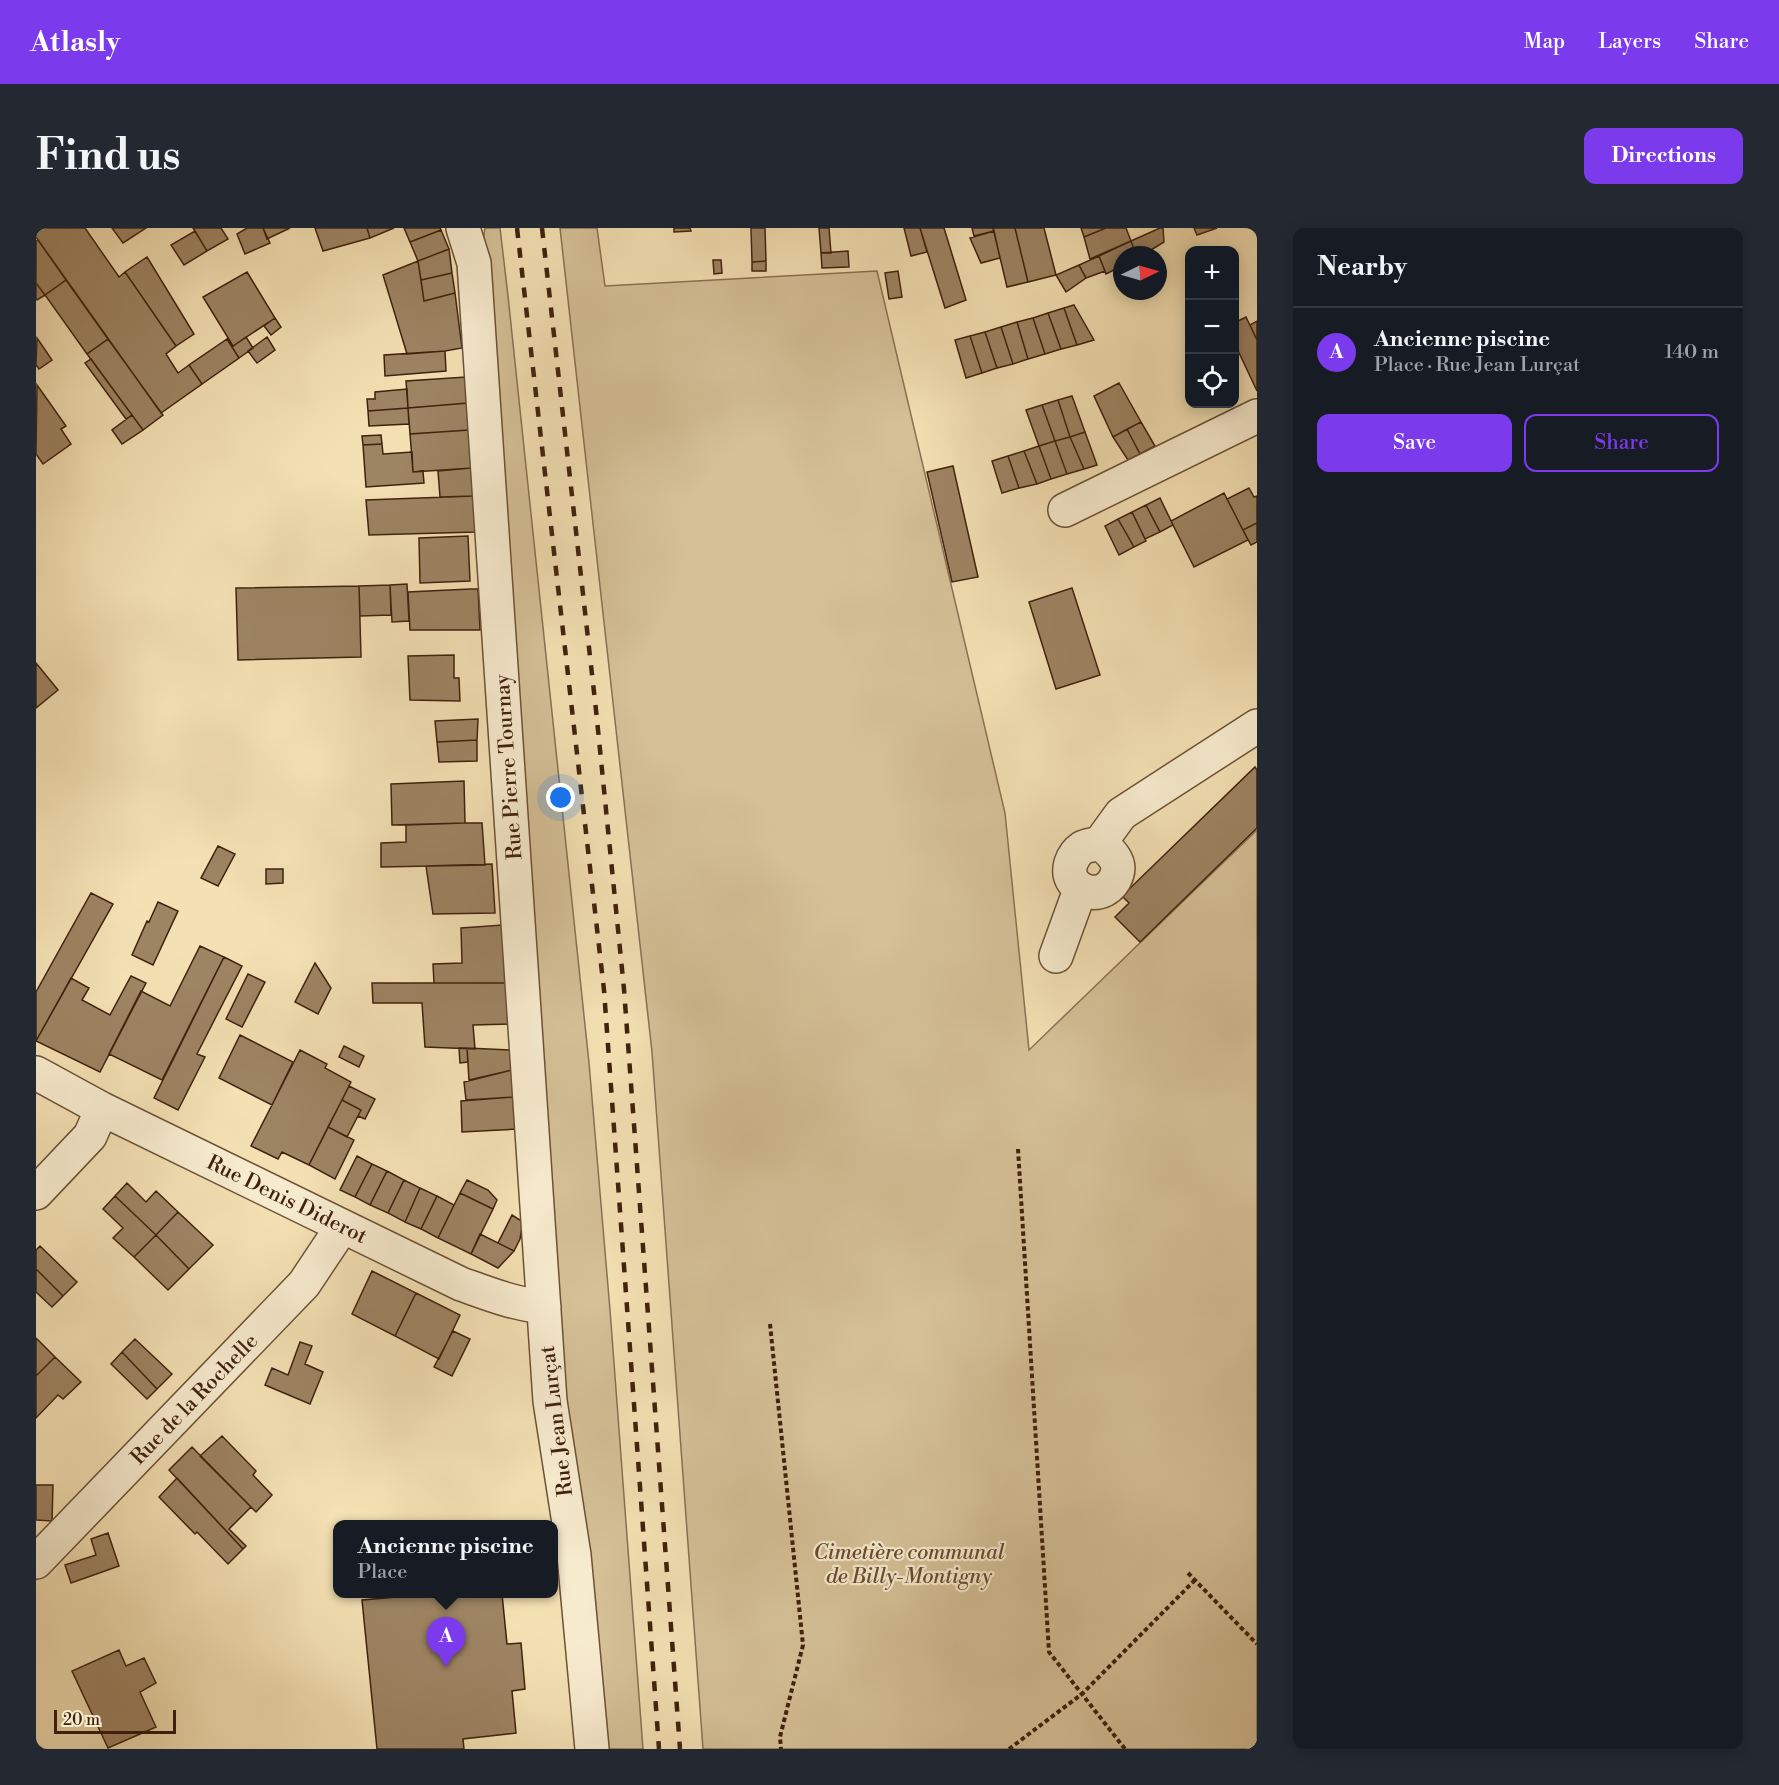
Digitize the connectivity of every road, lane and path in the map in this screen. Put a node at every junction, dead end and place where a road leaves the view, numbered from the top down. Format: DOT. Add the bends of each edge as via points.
graph roads {
  1 [pos="463,228"];
  2 [pos="1257,416"];
  3 [pos="1065,510"];
  4 [pos="1257,726"];
  5 [pos="1056,956"];
  6 [pos="36,1073"];
  7 [pos="102,1108"];
  8 [pos="1018,1149"];
  9 [pos="36,1193"];
  10 [pos="342,1227"];
  11 [pos="544,1307"];
  12 [pos="770,1324"];
  13 [pos="36,1562"];
  14 [pos="1188,1573"];
  15 [pos="1195,1580"];
  16 [pos="1257,1644"];
  17 [pos="1082,1694"];
  18 [pos="592,1749"];
  19 [pos="781,1749"];
  20 [pos="1009,1749"];
  21 [pos="1125,1749"];
  1 -- 11 [label="street, Rue Pierre Tournay" via="474,262"];
  2 -- 3 [label="street"];
  4 -- 5 [label="street" via="1121,814 1100,843 1083,847 1073,855 1072,880 1080,890"];
  6 -- 7 [label="street, Rue Denis Diderot"];
  7 -- 9 [label="street" via="90,1136"];
  7 -- 10 [label="street, Rue Denis Diderot"];
  8 -- 17 [label="path" via="1049,1652"];
  10 -- 11 [label="street, Rue Denis Diderot" via="461,1284 501,1299"];
  10 -- 13 [label="street, Rue de la Rochelle" via="304,1284"];
  11 -- 18 [label="street, Rue Jean Lurçat" via="550,1401 574,1555"];
  12 -- 19 [label="path" via="803,1645 780,1737"];
  14 -- 15 [label="path"];
  15 -- 16 [label="path"];
  15 -- 17 [label="path"];
  17 -- 20 [label="path"];
  17 -- 21 [label="path"];
}
